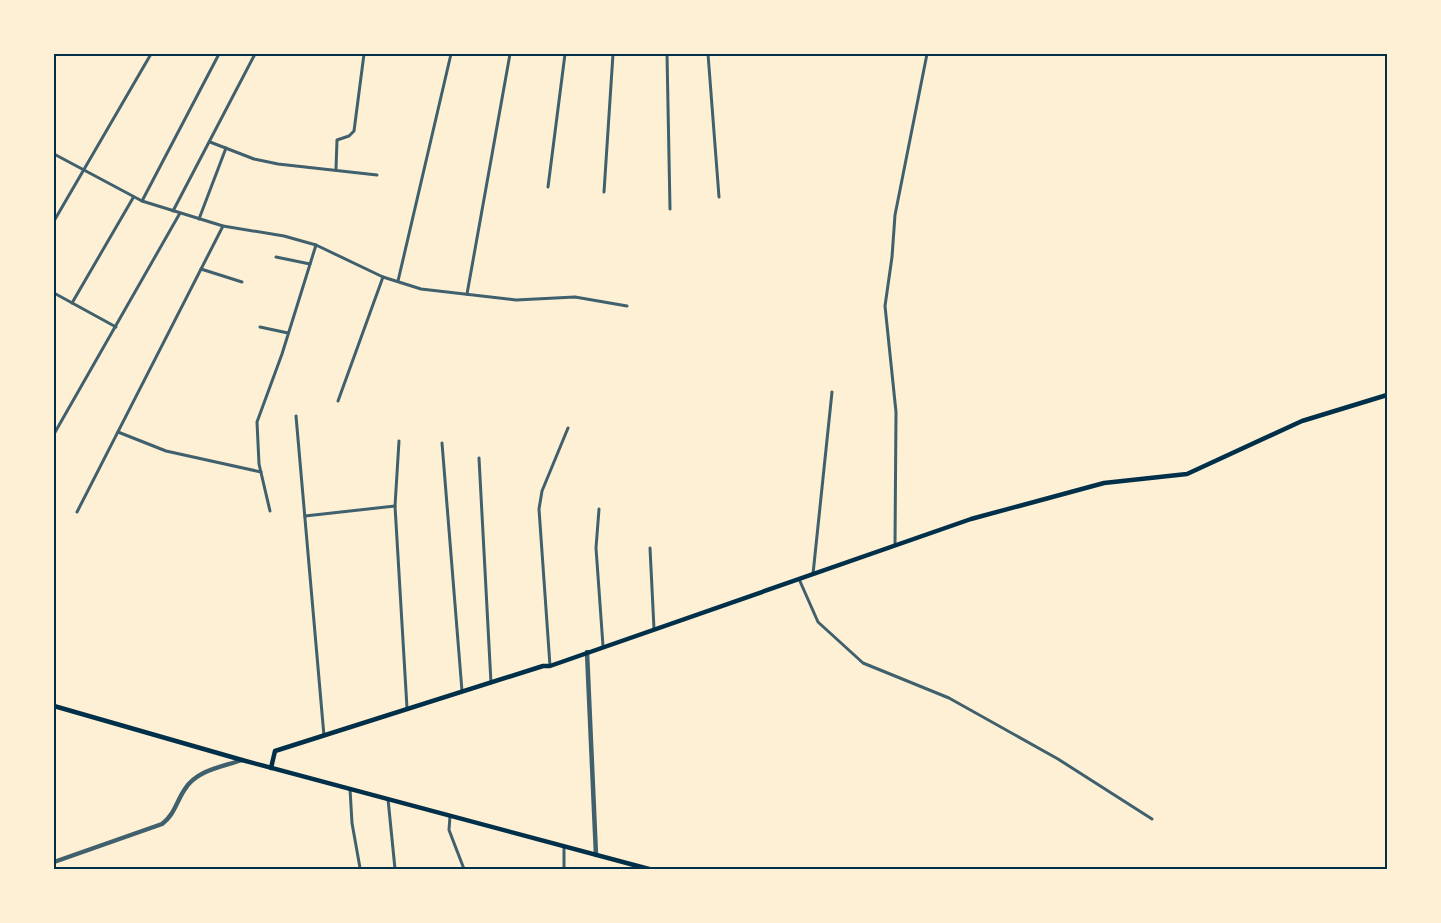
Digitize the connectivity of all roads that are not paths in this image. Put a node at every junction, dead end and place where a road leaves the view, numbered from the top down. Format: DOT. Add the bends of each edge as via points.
graph roads {
  1 [pos="151,54"];
  2 [pos="219,54"];
  3 [pos="256,54"];
  4 [pos="364,54"];
  5 [pos="450,54"];
  6 [pos="510,54"];
  7 [pos="564,54"];
  8 [pos="613,54"];
  9 [pos="667,54"];
  10 [pos="708,54"];
  11 [pos="928,54"];
  12 [pos="210,142"];
  13 [pos="226,148"];
  14 [pos="54,154"];
  15 [pos="336,169"];
  16 [pos="82,170"];
  17 [pos="377,175"];
  18 [pos="548,187"];
  19 [pos="604,192"];
  20 [pos="719,197"];
  21 [pos="133,198"];
  22 [pos="142,201"];
  23 [pos="670,208"];
  24 [pos="173,211"];
  25 [pos="180,214"];
  26 [pos="199,219"];
  27 [pos="54,221"];
  28 [pos="223,226"];
  29 [pos="316,245"];
  30 [pos="276,257"];
  31 [pos="310,264"];
  32 [pos="201,270"];
  33 [pos="384,277"];
  34 [pos="398,280"];
  35 [pos="242,282"];
  36 [pos="54,293"];
  37 [pos="467,294"];
  38 [pos="72,303"];
  39 [pos="628,306"];
  40 [pos="116,327"];
  41 [pos="260,327"];
  42 [pos="288,333"];
  43 [pos="832,392"];
  44 [pos="1387,395"];
  45 [pos="338,401"];
  46 [pos="296,416"];
  47 [pos="568,428"];
  48 [pos="118,432"];
  49 [pos="54,434"];
  50 [pos="399,441"];
  51 [pos="442,443"];
  52 [pos="479,458"];
  53 [pos="262,472"];
  54 [pos="396,506"];
  55 [pos="598,509"];
  56 [pos="270,511"];
  57 [pos="77,512"];
  58 [pos="305,516"];
  59 [pos="895,545"];
  60 [pos="650,548"];
  61 [pos="813,574"];
  62 [pos="799,578"];
  63 [pos="654,629"];
  64 [pos="603,646"];
  65 [pos="587,652"];
  66 [pos="550,666"];
  67 [pos="492,684"];
  68 [pos="462,691"];
  69 [pos="54,706"];
  70 [pos="407,708"];
  71 [pos="324,736"];
  72 [pos="242,760"];
  73 [pos="271,768"];
  74 [pos="350,789"];
  75 [pos="388,799"];
  76 [pos="450,816"];
  77 [pos="1152,819"];
  78 [pos="564,846"];
  79 [pos="596,855"];
  80 [pos="54,862"];
  81 [pos="360,868"];
  82 [pos="395,869"];
  83 [pos="464,869"];
  84 [pos="564,869"];
  85 [pos="649,869"];
  1 -- 16 [label="street"];
  2 -- 22 [label="street"];
  3 -- 12 [label="street"];
  4 -- 15 [label="street" via="354,131 337,140"];
  5 -- 34 [label="street"];
  6 -- 37 [label="street"];
  7 -- 18 [label="street"];
  8 -- 19 [label="street"];
  9 -- 23 [label="street"];
  10 -- 20 [label="street"];
  11 -- 59 [label="street" via="895,215 885,306 896,412"];
  12 -- 13 [label="street"];
  12 -- 24 [label="street"];
  13 -- 15 [label="street" via="278,164"];
  13 -- 26 [label="street"];
  14 -- 16 [label="street"];
  15 -- 17 [label="street"];
  16 -- 21 [label="street"];
  16 -- 27 [label="street"];
  21 -- 22 [label="street"];
  21 -- 38 [label="street"];
  22 -- 24 [label="street"];
  24 -- 25 [label="street"];
  25 -- 26 [label="street"];
  25 -- 40 [label="street"];
  26 -- 28 [label="street"];
  28 -- 29 [label="street"];
  28 -- 32 [label="street"];
  29 -- 31 [label="street"];
  29 -- 33 [label="street"];
  30 -- 31 [label="street"];
  31 -- 42 [label="street"];
  32 -- 35 [label="street"];
  32 -- 48 [label="street"];
  33 -- 34 [label="street"];
  33 -- 45 [label="street"];
  34 -- 37 [label="street" via="421,289"];
  36 -- 38 [label="street"];
  37 -- 39 [label="street" via="516,300 575,298"];
  38 -- 40 [label="street"];
  40 -- 49 [label="street"];
  41 -- 42 [label="street"];
  42 -- 53 [label="street" via="257,422"];
  43 -- 61 [label="street"];
  44 -- 59 [label="main road" via="1302,420 1187,474 1104,483 971,519"];
  46 -- 58 [label="street"];
  47 -- 66 [label="street" via="542,491 538,517"];
  48 -- 53 [label="street" via="166,451"];
  48 -- 57 [label="street"];
  50 -- 54 [label="street"];
  51 -- 68 [label="street"];
  52 -- 67 [label="street"];
  53 -- 56 [label="street"];
  54 -- 58 [label="street"];
  54 -- 70 [label="street"];
  55 -- 64 [label="street" via="596,548"];
  58 -- 71 [label="street"];
  59 -- 61 [label="main road"];
  60 -- 63 [label="street"];
  61 -- 62 [label="main road"];
  62 -- 63 [label="main road"];
  62 -- 77 [label="street" via="818,622 863,663 949,698 1058,759"];
  63 -- 64 [label="main road"];
  64 -- 65 [label="main road"];
  65 -- 66 [label="main road"];
  65 -- 79 [label="street"];
  66 -- 67 [label="main road"];
  67 -- 68 [label="main road"];
  68 -- 70 [label="main road"];
  69 -- 72 [label="main road"];
  70 -- 71 [label="main road"];
  71 -- 73 [label="main road" via="276,751"];
  72 -- 73 [label="main road"];
  72 -- 80 [label="street" via="198,775 184,790 171,817 162,824"];
  73 -- 74 [label="main road"];
  74 -- 75 [label="main road"];
  74 -- 81 [label="street"];
  75 -- 76 [label="main road"];
  75 -- 82 [label="street"];
  76 -- 78 [label="main road"];
  76 -- 83 [label="street" via="449,830"];
  78 -- 79 [label="main road"];
  78 -- 84 [label="street"];
  79 -- 85 [label="main road"];
}
